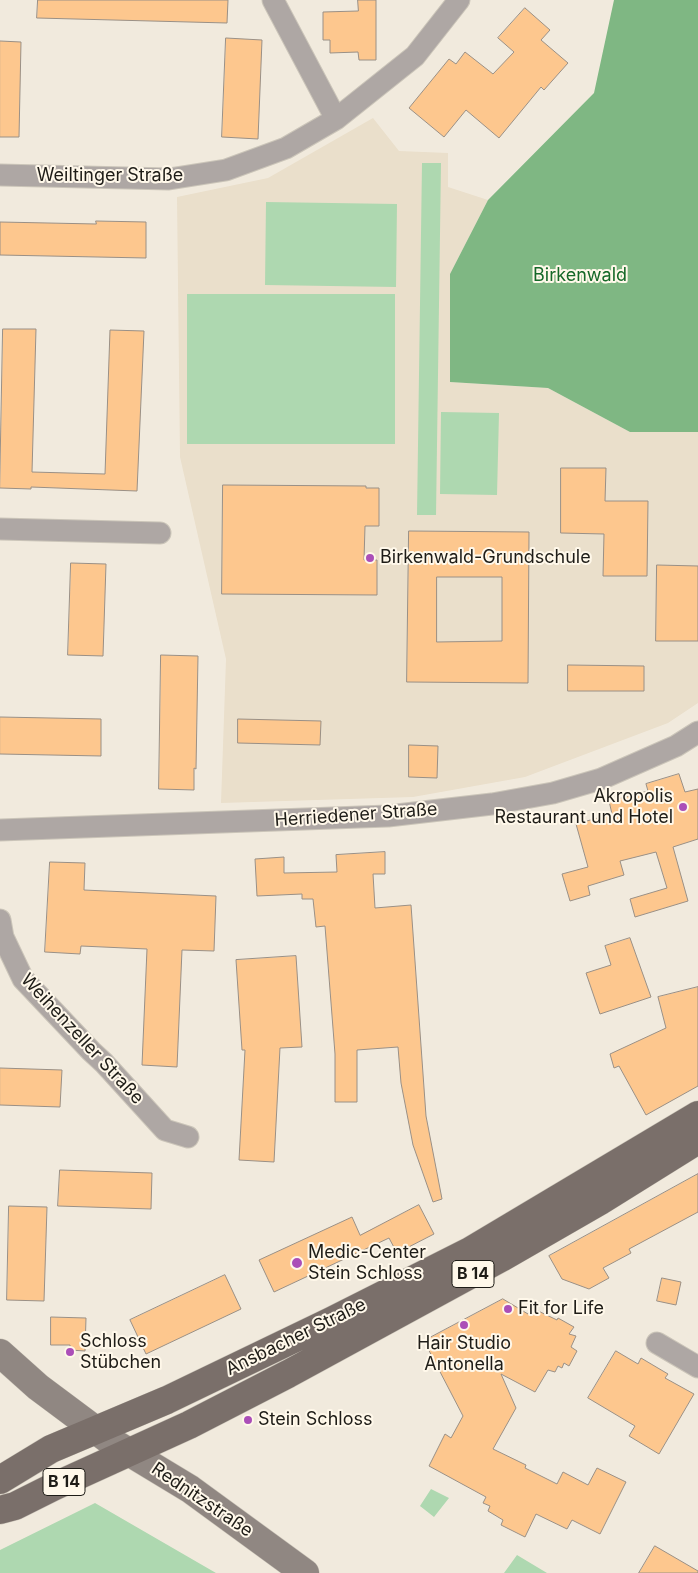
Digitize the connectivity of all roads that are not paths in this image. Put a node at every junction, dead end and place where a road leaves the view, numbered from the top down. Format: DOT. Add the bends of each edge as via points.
graph roads {
  1 [pos="273,0"];
  2 [pos="459,0"];
  3 [pos="336,119"];
  4 [pos="0,175"];
  5 [pos="0,529"];
  6 [pos="160,533"];
  7 [pos="698,732"];
  8 [pos="0,830"];
  9 [pos="0,920"];
  10 [pos="698,1115"];
  11 [pos="188,1137"];
  12 [pos="698,1140"];
  13 [pos="657,1343"];
  14 [pos="0,1353"];
  15 [pos="698,1367"];
  16 [pos="96,1430"];
  17 [pos="129,1452"];
  18 [pos="0,1480"];
  19 [pos="0,1510"];
  20 [pos="305,1573"];
  1 -- 3 [label="street"];
  2 -- 3 [label="street, Weiltinger Straße" via="415,56"];
  3 -- 4 [label="street, Weiltinger Straße" via="286,148 226,170 168,179"];
  5 -- 6 [label="street"];
  7 -- 8 [label="street, Herriedener Straße" via="676,746 601,779 553,793 492,804 388,816"];
  9 -- 11 [label="street, Weihenzeller Straße" via="3,937 23,979 165,1130"];
  10 -- 16 [label="main road, Ansbacher Straße / B 14" via="470,1251 185,1392"];
  12 -- 17 [label="main road, Ansbacher Straße / B 14" via="600,1201 411,1308 224,1407"];
  13 -- 15 [label="street"];
  14 -- 16 [label="main road, Rednitzstraße" via="38,1387"];
  16 -- 17 [label="main road, Rednitzstraße"];
  16 -- 18 [label="main road, B 14" via="51,1449"];
  17 -- 19 [label="main road, B 14" via="15,1506"];
  17 -- 20 [label="main road, Rednitzstraße" via="190,1489"];
}
